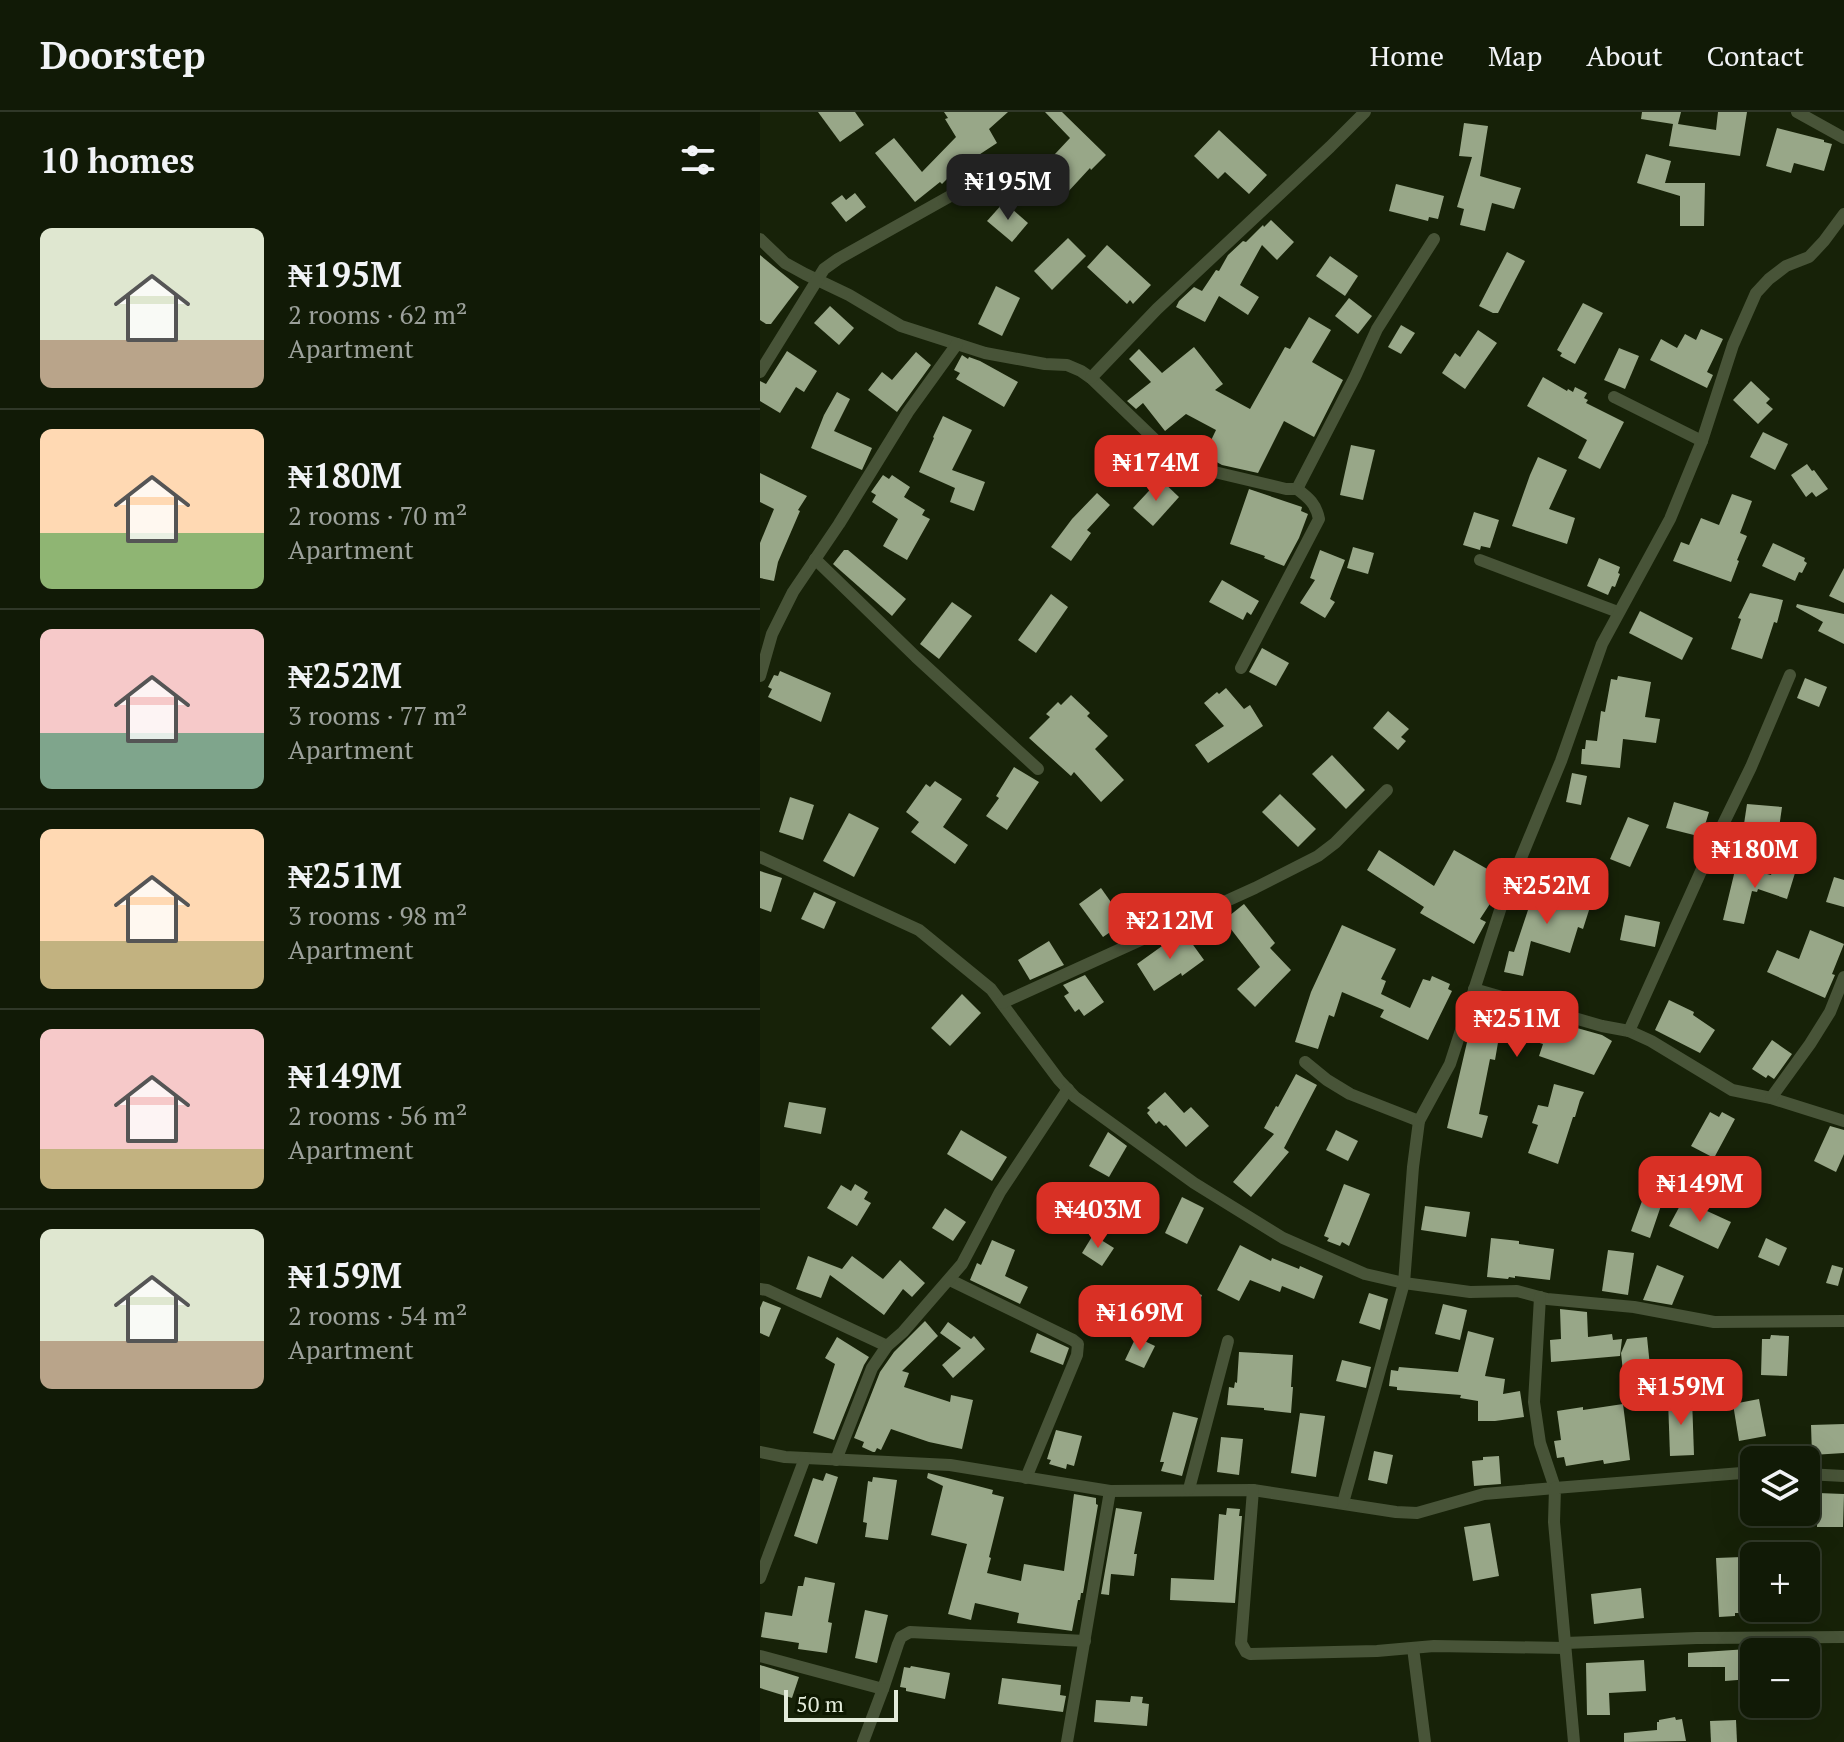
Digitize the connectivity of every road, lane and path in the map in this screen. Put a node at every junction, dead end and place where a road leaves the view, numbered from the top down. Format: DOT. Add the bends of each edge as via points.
graph roads {
  1 [pos="1365,112"];
  2 [pos="1797,112"];
  3 [pos="1844,138"];
  4 [pos="961,190"];
  5 [pos="1844,214"];
  6 [pos="760,239"];
  7 [pos="1434,239"];
  8 [pos="816,280"];
  9 [pos="957,344"];
  10 [pos="760,372"];
  11 [pos="1091,378"];
  12 [pos="1614,397"];
  13 [pos="1702,441"];
  14 [pos="1297,489"];
  15 [pos="815,559"];
  16 [pos="1480,560"];
  17 [pos="1618,612"];
  18 [pos="1241,668"];
  19 [pos="1790,675"];
  20 [pos="760,676"];
  21 [pos="1038,769"];
  22 [pos="1387,790"];
  23 [pos="760,857"];
  24 [pos="1844,977"];
  25 [pos="1474,989"];
  26 [pos="1002,1003"];
  27 [pos="1629,1031"];
  28 [pos="1305,1062"];
  29 [pos="1068,1089"];
  30 [pos="1771,1098"];
  31 [pos="1419,1121"];
  32 [pos="1844,1121"];
  33 [pos="950,1280"];
  34 [pos="1404,1283"];
  35 [pos="760,1289"];
  36 [pos="1540,1297"];
  37 [pos="1844,1321"];
  38 [pos="1228,1341"];
  39 [pos="887,1346"];
  40 [pos="760,1452"];
  41 [pos="805,1458"];
  42 [pos="836,1460"];
  43 [pos="1740,1473"];
  44 [pos="1820,1475"];
  45 [pos="1844,1476"];
  46 [pos="1026,1478"];
  47 [pos="1555,1488"];
  48 [pos="1189,1489"];
  49 [pos="1253,1490"];
  50 [pos="1110,1491"];
  51 [pos="1343,1503"];
  52 [pos="760,1578"];
  53 [pos="1844,1637"];
  54 [pos="1085,1641"];
  55 [pos="1565,1645"];
  56 [pos="1413,1648"];
  57 [pos="760,1656"];
  58 [pos="883,1689"];
  59 [pos="863,1742"];
  60 [pos="1067,1742"];
  61 [pos="1425,1742"];
  62 [pos="1574,1742"];
  1 -- 11 [label="street"];
  2 -- 3 [label="street"];
  4 -- 8 [label="street" via="838,259"];
  5 -- 13 [label="street" via="1809,257 1786,266 1756,293"];
  6 -- 8 [label="street" via="785,263"];
  7 -- 14 [label="street" via="1377,329"];
  8 -- 9 [label="street" via="901,326"];
  8 -- 10 [label="street"];
  9 -- 11 [label="street" via="1067,365"];
  9 -- 15 [label="street"];
  11 -- 14 [label="street" via="1174,458 1189,466"];
  12 -- 13 [label="street"];
  13 -- 17 [label="street" via="1670,519"];
  14 -- 18 [label="street" via="1312,501 1319,519"];
  15 -- 20 [label="street" via="772,634"];
  15 -- 21 [label="street"];
  16 -- 17 [label="street"];
  17 -- 25 [label="street" via="1502,904"];
  19 -- 27 [label="street"];
  22 -- 26 [label="street" via="1318,856"];
  23 -- 26 [label="street" via="919,930"];
  24 -- 30 [label="street" via="1830,1012"];
  25 -- 27 [label="street"];
  25 -- 31 [label="street" via="1450,1064"];
  26 -- 29 [label="street"];
  27 -- 30 [label="street" via="1732,1090"];
  28 -- 31 [label="street" via="1350,1094"];
  29 -- 33 [label="street"];
  29 -- 34 [label="street" via="1194,1183 1283,1238 1365,1274"];
  30 -- 32 [label="street"];
  31 -- 34 [label="street"];
  33 -- 39 [label="street"];
  33 -- 46 [label="street" via="1078,1344"];
  34 -- 36 [label="street"];
  34 -- 51 [label="street"];
  35 -- 39 [label="street"];
  36 -- 37 [label="street" via="1714,1322"];
  36 -- 47 [label="street" via="1534,1402"];
  38 -- 48 [label="street"];
  39 -- 42 [label="street" via="872,1368"];
  40 -- 41 [label="street"];
  41 -- 42 [label="street"];
  41 -- 52 [label="street"];
  42 -- 46 [label="street" via="950,1465"];
  43 -- 47 [label="street"];
  44 -- 45 [label="street"];
  46 -- 50 [label="street"];
  47 -- 51 [label="street" via="1484,1494 1417,1513"];
  47 -- 55 [label="street"];
  48 -- 49 [label="street"];
  48 -- 50 [label="street"];
  49 -- 51 [label="street"];
  49 -- 56 [label="street" via="1241,1643 1246,1652"];
  50 -- 54 [label="street"];
  53 -- 55 [label="street"];
  54 -- 58 [label="street" via="910,1632 901,1637"];
  54 -- 60 [label="street"];
  55 -- 56 [label="street"];
  55 -- 62 [label="street"];
  56 -- 61 [label="street"];
  57 -- 58 [label="street"];
  58 -- 59 [label="street"];
}
